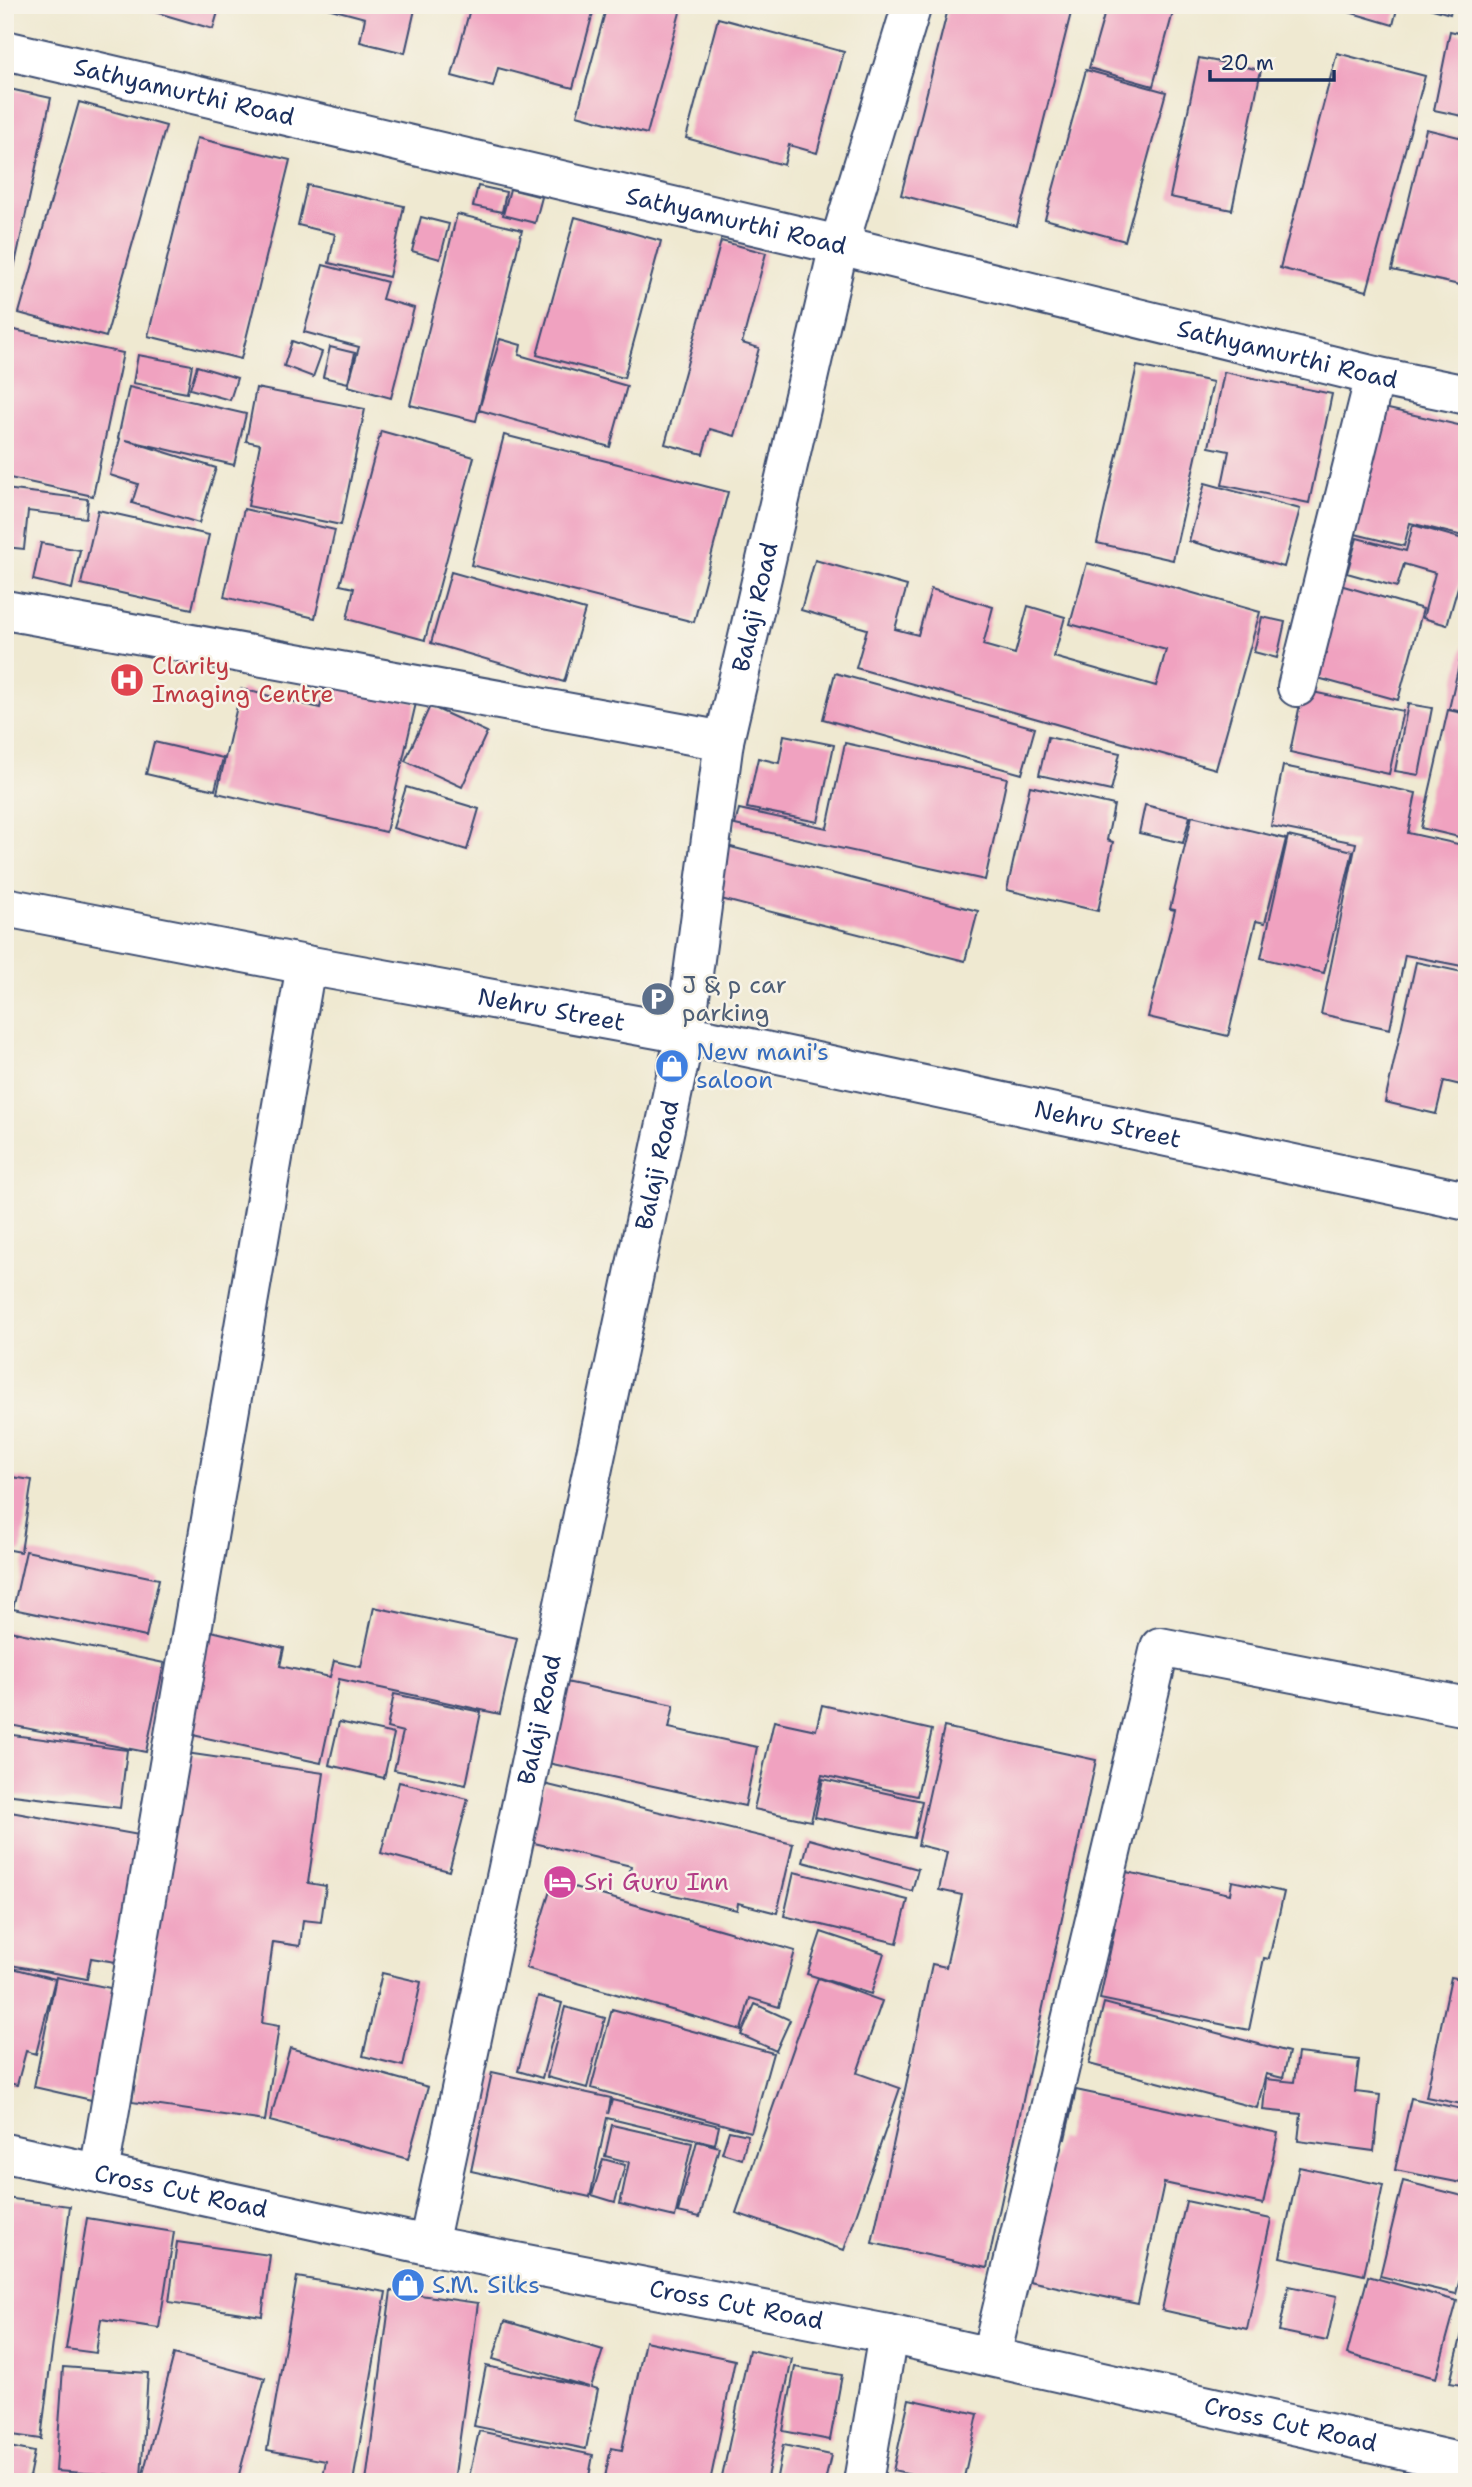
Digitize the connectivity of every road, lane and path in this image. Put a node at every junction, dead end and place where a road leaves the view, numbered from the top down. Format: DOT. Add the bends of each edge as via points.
graph roads {
  1 [pos="912,5"];
  2 [pos="5,50"];
  3 [pos="839,245"];
  4 [pos="1375,376"];
  5 [pos="1467,395"];
  6 [pos="5,610"];
  7 [pos="1297,687"];
  8 [pos="724,741"];
  9 [pos="5,907"];
  10 [pos="306,965"];
  11 [pos="685,1034"];
  12 [pos="1467,1201"];
  13 [pos="1467,1707"];
  14 [pos="5,2152"];
  15 [pos="99,2173"];
  16 [pos="428,2245"];
  17 [pos="888,2334"];
  18 [pos="991,2356"];
  19 [pos="1467,2464"];
  20 [pos="863,2482"];
  1 -- 3 [label="street, Balaji Road"];
  2 -- 3 [label="street, Sathyamurthi Road"];
  3 -- 4 [label="street, Sathyamurthi Road"];
  3 -- 8 [label="street, Balaji Road"];
  4 -- 5 [label="street, Sathyamurthi Road"];
  4 -- 7 [label="street"];
  6 -- 8 [label="street"];
  8 -- 11 [label="street, Balaji Road"];
  9 -- 10 [label="street, Nehru Street"];
  10 -- 11 [label="street, Nehru Street"];
  10 -- 15 [label="street"];
  11 -- 12 [label="street, Nehru Street"];
  11 -- 16 [label="street, Balaji Road"];
  13 -- 18 [label="street" via="1160,1647"];
  14 -- 15 [label="street, Cross Cut Road"];
  15 -- 16 [label="street, Cross Cut Road"];
  16 -- 17 [label="street, Cross Cut Road"];
  17 -- 18 [label="street, Cross Cut Road"];
  17 -- 20 [label="street"];
  18 -- 19 [label="street, Cross Cut Road"];
}
